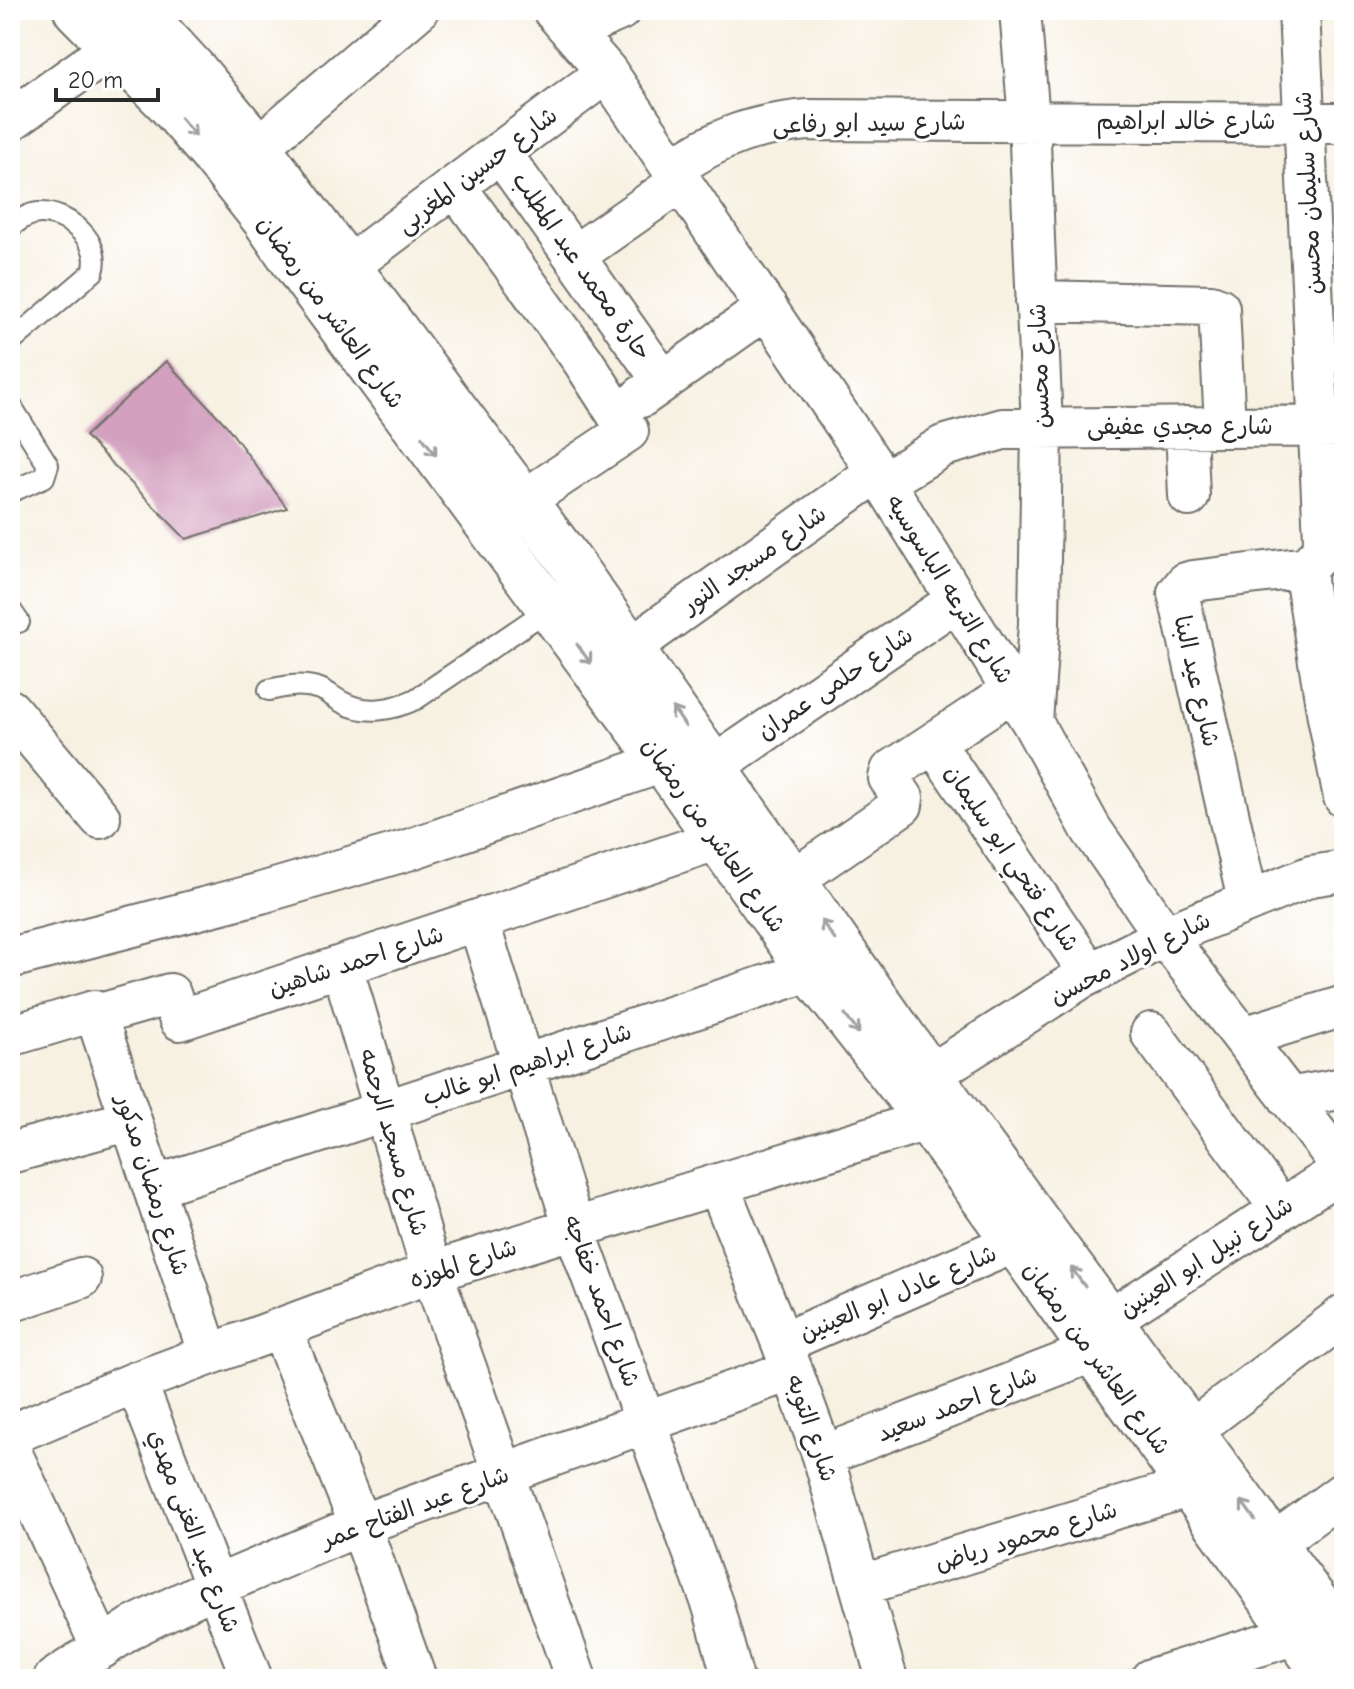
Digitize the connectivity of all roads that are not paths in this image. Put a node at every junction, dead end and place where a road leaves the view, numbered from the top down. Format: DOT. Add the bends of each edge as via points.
graph roads {
  1 [pos="76,10"];
  2 [pos="418,10"];
  3 [pos="620,10"];
  4 [pos="1020,10"];
  5 [pos="1299,10"];
  6 [pos="146,12"];
  7 [pos="562,20"];
  8 [pos="112,48"];
  9 [pos="607,72"];
  10 [pos="1029,120"];
  11 [pos="10,121"];
  12 [pos="1325,122"];
  13 [pos="258,147"];
  14 [pos="500,152"];
  15 [pos="677,175"];
  16 [pos="455,186"];
  17 [pos="10,227"];
  18 [pos="574,256"];
  19 [pos="347,267"];
  20 [pos="1328,288"];
  21 [pos="1036,301"];
  22 [pos="767,308"];
  23 [pos="10,343"];
  24 [pos="663,381"];
  25 [pos="10,404"];
  26 [pos="618,414"];
  27 [pos="1206,426"];
  28 [pos="1331,426"];
  29 [pos="1042,427"];
  30 [pos="880,477"];
  31 [pos="10,492"];
  32 [pos="1189,496"];
  33 [pos="523,501"];
  34 [pos="568,559"];
  35 [pos="1307,567"];
  36 [pos="540,594"];
  37 [pos="957,600"];
  38 [pos="631,647"];
  39 [pos="269,690"];
  40 [pos="1022,706"];
  41 [pos="10,710"];
  42 [pos="1336,716"];
  43 [pos="934,743"];
  44 [pos="663,762"];
  45 [pos="713,767"];
  46 [pos="1344,797"];
  47 [pos="100,818"];
  48 [pos="719,839"];
  49 [pos="1344,871"];
  50 [pos="793,880"];
  51 [pos="1248,900"];
  52 [pos="478,920"];
  53 [pos="1165,936"];
  54 [pos="10,958"];
  55 [pos="342,966"];
  56 [pos="810,971"];
  57 [pos="1090,974"];
  58 [pos="1344,1006"];
  59 [pos="96,1015"];
  60 [pos="1151,1033"];
  61 [pos="10,1036"];
  62 [pos="1243,1037"];
  63 [pos="524,1065"];
  64 [pos="930,1075"];
  65 [pos="1344,1088"];
  66 [pos="1289,1098"];
  67 [pos="385,1111"];
  68 [pos="131,1120"];
  69 [pos="927,1120"];
  70 [pos="10,1153"];
  71 [pos="1344,1169"];
  72 [pos="718,1184"];
  73 [pos="153,1187"];
  74 [pos="1281,1209"];
  75 [pos="574,1228"];
  76 [pos="1013,1243"];
  77 [pos="432,1272"];
  78 [pos="81,1278"];
  79 [pos="10,1302"];
  80 [pos="1344,1315"];
  81 [pos="281,1328"];
  82 [pos="1100,1336"];
  83 [pos="209,1355"];
  84 [pos="787,1356"];
  85 [pos="136,1382"];
  86 [pos="645,1422"];
  87 [pos="1191,1431"];
  88 [pos="10,1435"];
  89 [pos="10,1450"];
  90 [pos="823,1456"];
  91 [pos="505,1475"];
  92 [pos="1191,1486"];
  93 [pos="1344,1492"];
  94 [pos="360,1525"];
  95 [pos="1273,1544"];
  96 [pos="862,1585"];
  97 [pos="216,1586"];
  98 [pos="1294,1635"];
  99 [pos="1344,1640"];
  100 [pos="102,1648"];
  101 [pos="54,1679"];
  102 [pos="252,1679"];
  103 [pos="416,1679"];
  104 [pos="576,1679"];
  105 [pos="733,1679"];
  106 [pos="887,1679"];
  107 [pos="1151,1679"];
  108 [pos="1328,1679"];
  1 -- 8 [label="main road, شارع العاشر من رمضان"];
  2 -- 13 [label="street"];
  3 -- 7 [label="street"];
  4 -- 10 [label="street, شارع محسن"];
  5 -- 12 [label="street, شارع سليمان محسن"];
  6 -- 8 [label="street"];
  6 -- 13 [label="main road, شارع العاشر من رمضان"];
  7 -- 9 [label="street, شارع الترعه الباسوسيه"];
  8 -- 11 [label="street"];
  8 -- 36 [label="main road, شارع العاشر من رمضان, one-way" via="227,171"];
  9 -- 14 [label="street, شارع حسين المغربى"];
  9 -- 15 [label="street, شارع الترعه الباسوسيه"];
  10 -- 12 [label="street, شارع خالد ابراهيم"];
  10 -- 15 [label="street, شارع سيد ابو رفاعى" via="771,123 702,148"];
  10 -- 21 [label="street, شارع محسن"];
  12 -- 20 [label="street, شارع سليمان محسن"];
  13 -- 19 [label="main road, شارع العاشر من رمضان"];
  14 -- 16 [label="street, شارع حسين المغربى"];
  14 -- 18 [label="street, حارة محمد عبد المطلب"];
  15 -- 18 [label="street, شارع سيد ابو رفاعى"];
  15 -- 22 [label="street, شارع الترعه الباسوسيه"];
  16 -- 19 [label="street, شارع حسين المغربى"];
  16 -- 26 [label="street"];
  17 -- 23 [label="lane" via="26,215 57,216 88,240 96,257 93,272"];
  18 -- 24 [label="street, حارة محمد عبد المطلب"];
  19 -- 33 [label="main road, شارع العاشر من رمضان"];
  20 -- 28 [label="street, شارع سليمان محسن"];
  21 -- 27 [label="street" via="1219,308"];
  21 -- 29 [label="street, شارع محسن"];
  22 -- 24 [label="street"];
  22 -- 30 [label="street, شارع الترعه الباسوسيه"];
  24 -- 26 [label="street"];
  25 -- 31 [label="lane" via="48,465 44,477"];
  26 -- 33 [label="street" via="628,431 625,435"];
  27 -- 28 [label="street, شارع مجدي عفيفى"];
  27 -- 29 [label="street, شارع مجدي عفيفى"];
  27 -- 32 [label="street"];
  28 -- 35 [label="street, شارع سليمان محسن" via="1323,550"];
  29 -- 30 [label="street, شارع مجدي عفيفى" via="1003,429 943,446"];
  29 -- 40 [label="street, شارع محسن" via="1040,610"];
  30 -- 37 [label="street, شارع الترعه الباسوسيه"];
  30 -- 38 [label="street, شارع مسجد النور"];
  33 -- 34 [label="main road, شارع العاشر من رمضان"];
  34 -- 36 [label="main road"];
  34 -- 38 [label="main road, شارع العاشر من رمضان"];
  35 -- 42 [label="street" via="1310,610"];
  35 -- 51 [label="street, شارع عيد البنا" via="1193,581 1178,593"];
  36 -- 39 [label="lane" via="416,699 395,707 353,707 304,685"];
  36 -- 44 [label="main road, شارع العاشر من رمضان, one-way"];
  37 -- 40 [label="street, شارع الترعه الباسوسيه"];
  37 -- 45 [label="street, شارع حلمى عمران"];
  45 -- 38 [label="main road, شارع العاشر من رمضان, one-way"];
  40 -- 43 [label="street"];
  40 -- 53 [label="street, شارع الترعه الباسوسيه" via="1091,829"];
  41 -- 47 [label="street"];
  42 -- 46 [label="street"];
  43 -- 50 [label="street" via="891,771 889,778 902,805"];
  43 -- 57 [label="street, شارع فتحي ابو سليمان"];
  44 -- 48 [label="main road, شارع العاشر من رمضان"];
  44 -- 54 [label="street" via="408,850"];
  45 -- 50 [label="main road, شارع العاشر من رمضان"];
  48 -- 52 [label="street, شارع احمد شاهين"];
  48 -- 56 [label="main road, شارع العاشر من رمضان"];
  49 -- 51 [label="street, شارع اولاد محسن" via="1311,876"];
  64 -- 50 [label="main road, شارع العاشر من رمضان, one-way"];
  51 -- 53 [label="street, شارع اولاد محسن"];
  52 -- 55 [label="street, شارع احمد شاهين"];
  52 -- 63 [label="street, شارع احمد خفاجه"];
  53 -- 57 [label="street, شارع اولاد محسن"];
  53 -- 62 [label="street, شارع الترعه الباسوسيه"];
  55 -- 59 [label="street, شارع احمد شاهين" via="180,1020 170,994"];
  55 -- 67 [label="street, شارع مسجد الرحمه"];
  56 -- 63 [label="street, شارع ابراهيم ابو غالب"];
  56 -- 69 [label="main road, شارع العاشر من رمضان, one-way"];
  57 -- 64 [label="street, شارع اولاد محسن"];
  58 -- 62 [label="street"];
  59 -- 61 [label="street, شارع احمد شاهين" via="94,1011"];
  59 -- 68 [label="street, شارع رمضان مدكور"];
  60 -- 74 [label="street"];
  62 -- 66 [label="street, شارع الترعه الباسوسيه"];
  63 -- 67 [label="street, شارع ابراهيم ابو غالب"];
  63 -- 75 [label="street, شارع احمد خفاجه"];
  82 -- 64 [label="main road, شارع العاشر من رمضان, one-way"];
  65 -- 66 [label="street"];
  66 -- 71 [label="street, شارع الترعه الباسوسيه"];
  67 -- 73 [label="street, شارع ابراهيم ابو غالب"];
  67 -- 77 [label="street, شارع مسجد الرحمه"];
  68 -- 70 [label="street"];
  68 -- 73 [label="street, شارع رمضان مدكور"];
  69 -- 72 [label="street, شارع الموزه"];
  69 -- 76 [label="main road, شارع العاشر من رمضان"];
  71 -- 74 [label="street, شارع نبيل ابو العينين"];
  72 -- 75 [label="street, شارع الموزه"];
  72 -- 84 [label="street, شارع التوبه"];
  73 -- 83 [label="street, شارع رمضان مدكور"];
  74 -- 82 [label="street, شارع نبيل ابو العينين"];
  75 -- 77 [label="street, شارع الموزه"];
  75 -- 86 [label="street, شارع احمد خفاجه"];
  76 -- 82 [label="main road, شارع العاشر من رمضان"];
  76 -- 84 [label="street, شارع عادل ابو العينين"];
  77 -- 81 [label="street, شارع الموزه"];
  77 -- 91 [label="street, شارع مسجد الرحمه"];
  78 -- 79 [label="street"];
  80 -- 87 [label="street"];
  81 -- 83 [label="street, شارع الموزه"];
  81 -- 94 [label="street"];
  82 -- 87 [label="main road, شارع العاشر من رمضان"];
  82 -- 90 [label="street, شارع احمد سعيد"];
  82 -- 92 [label="main road, شارع العاشر من رمضان"];
  83 -- 85 [label="street, شارع الموزه"];
  84 -- 86 [label="street, شارع عبد الفتاح عمر"];
  84 -- 90 [label="street, شارع التوبه"];
  85 -- 88 [label="street, شارع الموزه"];
  85 -- 97 [label="street, شارع عبد الغنى مهدي"];
  86 -- 91 [label="street, شارع عبد الفتاح عمر"];
  86 -- 105 [label="street, شارع احمد خفاجه" via="713,1606"];
  95 -- 87 [label="main road, شارع العاشر من رمضان, one-way"];
  89 -- 100 [label="street"];
  90 -- 96 [label="street, شارع التوبه"];
  91 -- 94 [label="street, شارع عبد الفتاح عمر"];
  91 -- 104 [label="street, شارع مسجد الرحمه"];
  92 -- 96 [label="street, شارع محمود رياض"];
  92 -- 98 [label="main road, شارع العاشر من رمضان"];
  93 -- 95 [label="street"];
  94 -- 97 [label="street, شارع عبد الفتاح عمر"];
  94 -- 103 [label="street"];
  95 -- 99 [label="main road, شارع العاشر من رمضان"];
  96 -- 106 [label="street, شارع التوبه"];
  97 -- 100 [label="street, شارع عبد الفتاح عمر"];
  97 -- 102 [label="street, شارع عبد الغنى مهدي"];
  98 -- 107 [label="street"];
  98 -- 108 [label="main road, شارع العاشر من رمضان"];
  100 -- 101 [label="street, شارع عبد الفتاح عمر"];
}
